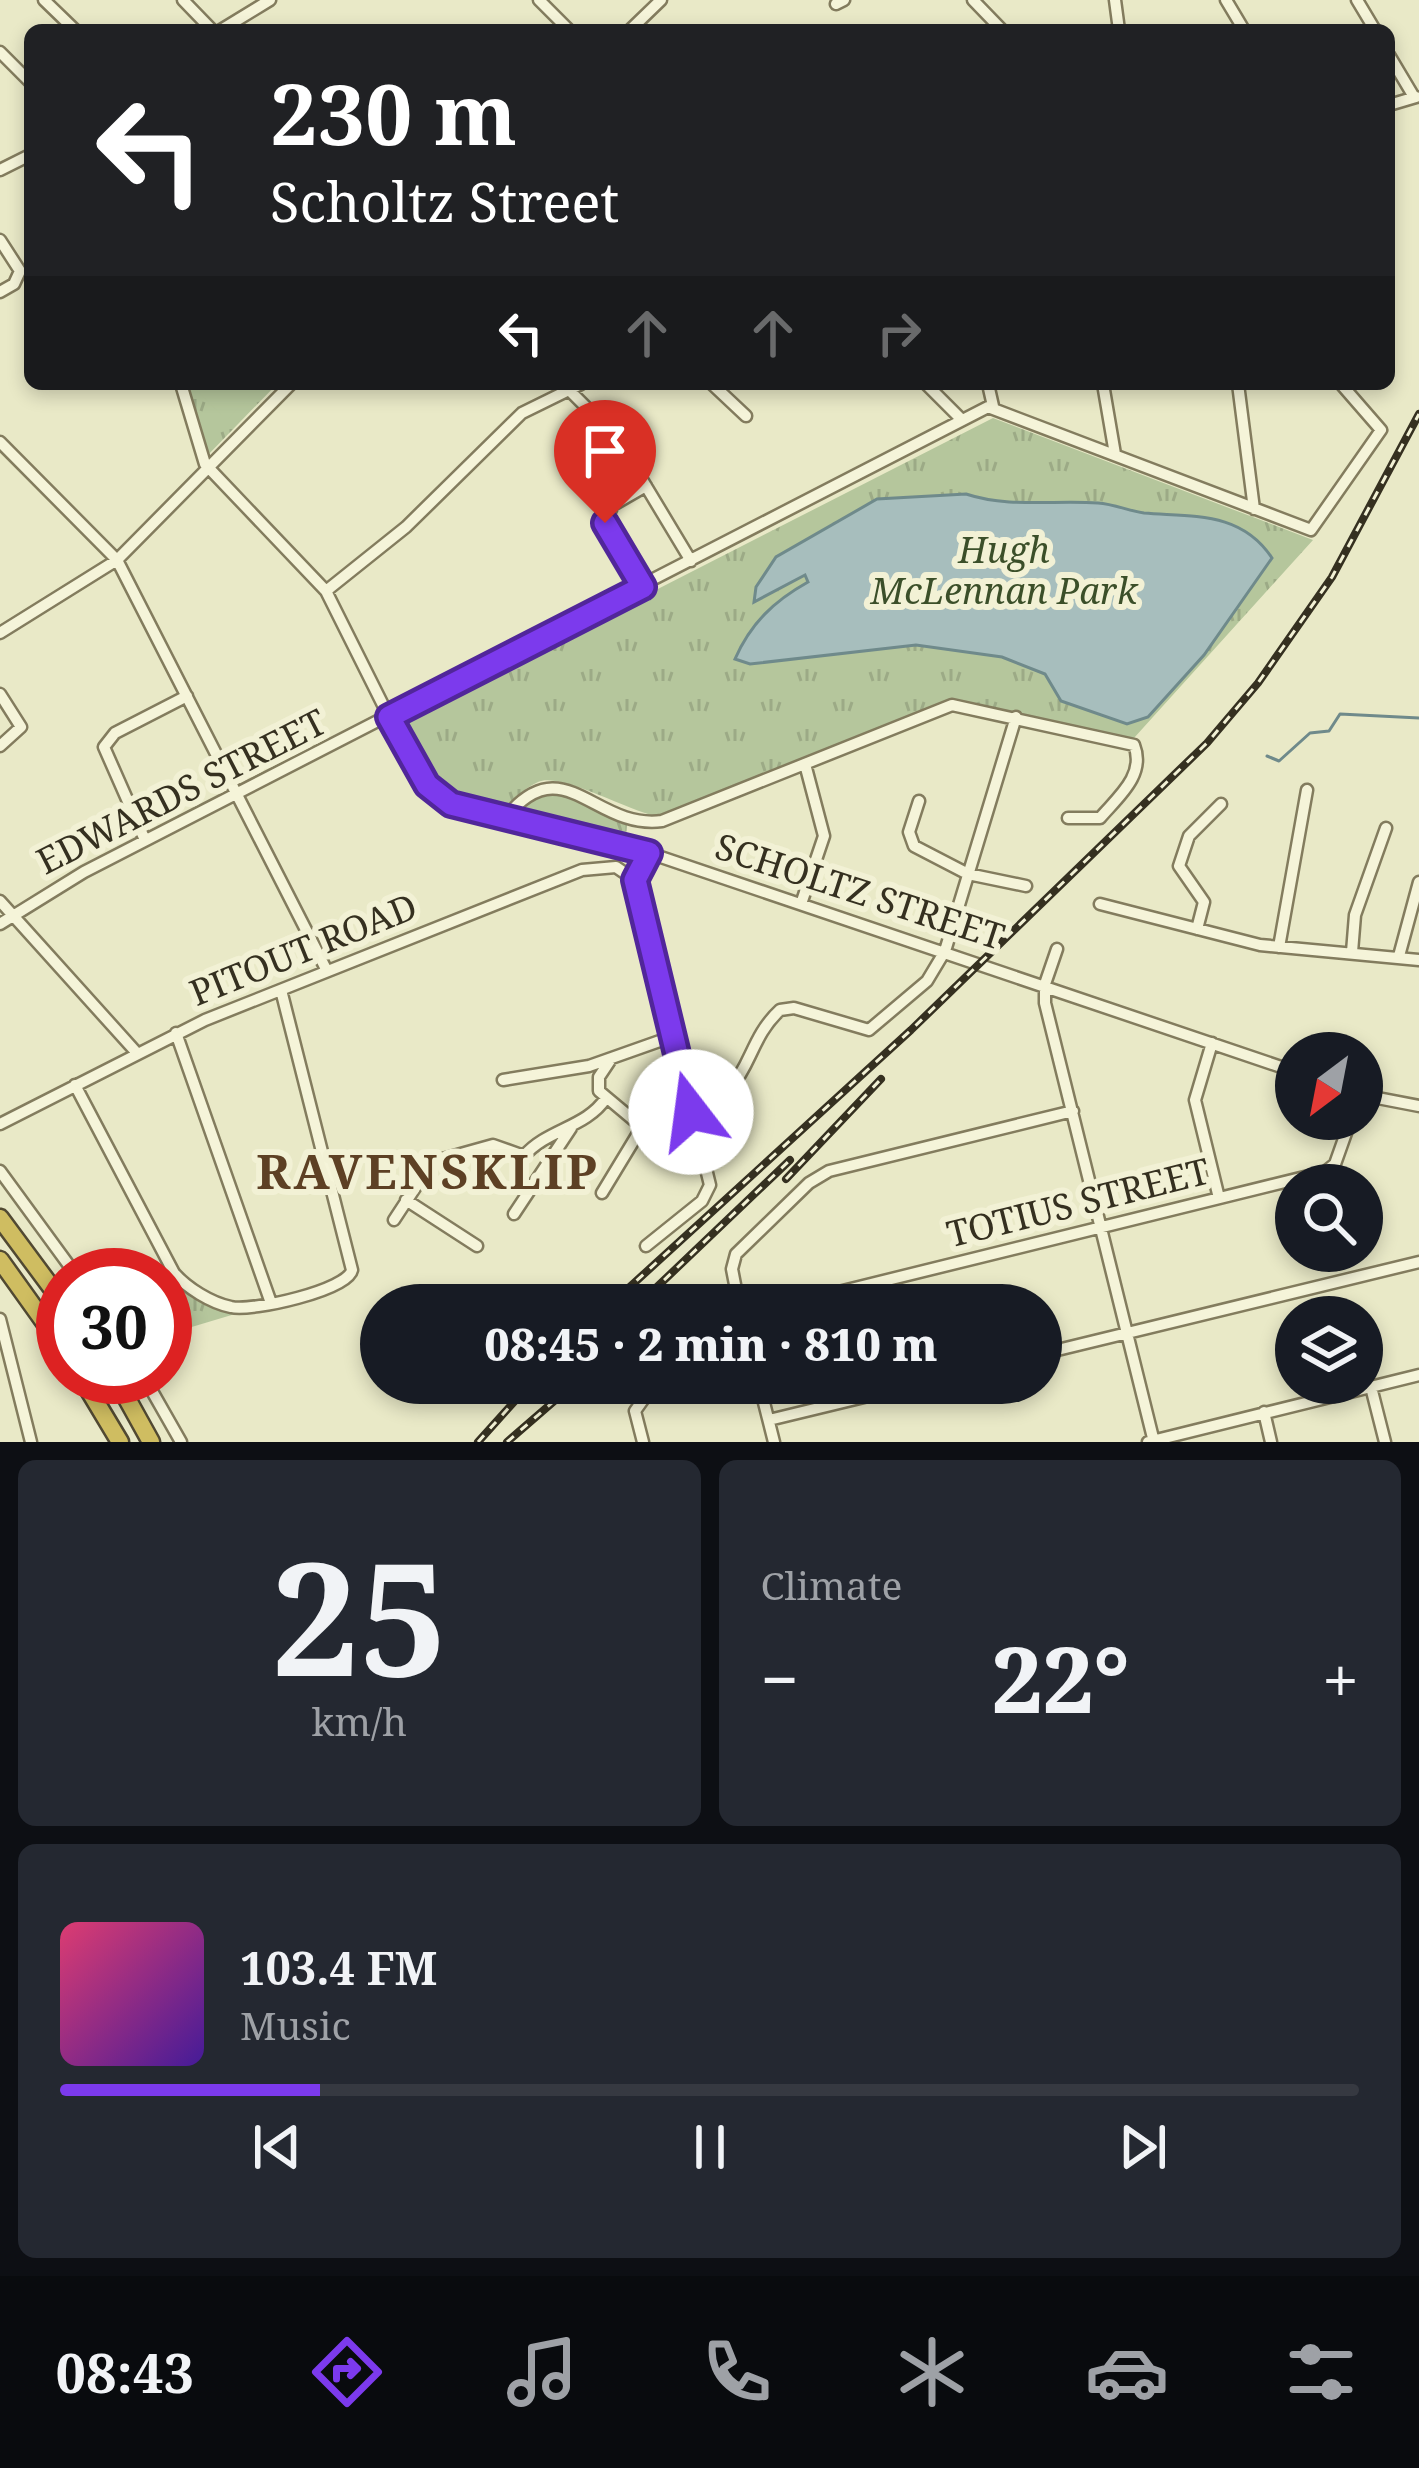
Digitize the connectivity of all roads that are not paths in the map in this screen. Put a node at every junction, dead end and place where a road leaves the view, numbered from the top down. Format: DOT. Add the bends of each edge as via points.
graph roads {
  1 [pos="44,0"];
  2 [pos="183,0"];
  3 [pos="270,0"];
  4 [pos="539,0"];
  5 [pos="661,0"];
  6 [pos="973,0"];
  7 [pos="69,24"];
  8 [pos="209,24"];
  9 [pos="227,24"];
  10 [pos="563,24"];
  11 [pos="636,24"];
  12 [pos="996,24"];
  13 [pos="0,52"];
  14 [pos="1395,64"];
  15 [pos="24,76"];
  16 [pos="1416,96"];
  17 [pos="0,241"];
  18 [pos="23,274"];
  19 [pos="0,292"];
  20 [pos="183,390"];
  21 [pos="281,390"];
  22 [pos="564,390"];
  23 [pos="575,390"];
  24 [pos="718,390"];
  25 [pos="932,390"];
  26 [pos="989,390"];
  27 [pos="1104,390"];
  28 [pos="1239,390"];
  29 [pos="1347,390"];
  30 [pos="992,406"];
  31 [pos="746,416"];
  32 [pos="962,420"];
  33 [pos="0,442"];
  34 [pos="1115,454"];
  35 [pos="207,466"];
  36 [pos="646,486"];
  37 [pos="1254,509"];
  38 [pos="114,560"];
  39 [pos="692,562"];
  40 [pos="643,587"];
  41 [pos="326,591"];
  42 [pos="0,633"];
  43 [pos="0,694"];
  44 [pos="187,696"];
  45 [pos="389,717"];
  46 [pos="1016,717"];
  47 [pos="0,746"];
  48 [pos="805,764"];
  49 [pos="1306,790"];
  50 [pos="237,792"];
  51 [pos="920,801"];
  52 [pos="1221,804"];
  53 [pos="505,818"];
  54 [pos="1068,818"];
  55 [pos="1385,828"];
  56 [pos="145,840"];
  57 [pos="649,853"];
  58 [pos="968,874"];
  59 [pos="635,880"];
  60 [pos="1419,882"];
  61 [pos="1026,886"];
  62 [pos="0,901"];
  63 [pos="801,904"];
  64 [pos="1100,904"];
  65 [pos="13,915"];
  66 [pos="0,924"];
  67 [pos="1197,929"];
  68 [pos="1280,947"];
  69 [pos="1057,949"];
  70 [pos="945,951"];
  71 [pos="1352,952"];
  72 [pos="1399,956"];
  73 [pos="1419,960"];
  74 [pos="327,971"];
  75 [pos="1045,984"];
  76 [pos="281,990"];
  77 [pos="176,1034"];
  78 [pos="671,1037"];
  79 [pos="1213,1043"];
  80 [pos="136,1052"];
  81 [pos="611,1059"];
  82 [pos="1275,1065"];
  83 [pos="503,1080"];
  84 [pos="75,1085"];
  85 [pos="606,1098"];
  86 [pos="1383,1099"];
  87 [pos="1419,1106"];
  88 [pos="691,1112"];
  89 [pos="1073,1112"];
  90 [pos="0,1124"];
  91 [pos="572,1125"];
  92 [pos="1343,1140"];
  93 [pos="0,1171"];
  94 [pos="602,1193"];
  95 [pos="1219,1198"];
  96 [pos="406,1200"];
  97 [pos="514,1214"];
  98 [pos="0,1218"];
  99 [pos="394,1220"];
  100 [pos="1102,1228"];
  101 [pos="476,1246"];
  102 [pos="646,1246"];
  103 [pos="56,1248"];
  104 [pos="0,1260"];
  105 [pos="1419,1262"];
  106 [pos="36,1267"];
  107 [pos="736,1284"];
  108 [pos="872,1284"];
  109 [pos="271,1304"];
  110 [pos="36,1310"];
  111 [pos="0,1319"];
  112 [pos="1129,1333"];
  113 [pos="1062,1349"];
  114 [pos="1419,1375"];
  115 [pos="1383,1384"];
  116 [pos="97,1404"];
  117 [pos="130,1404"];
  118 [pos="159,1404"];
  119 [pos="639,1404"];
  120 [pos="765,1404"];
  121 [pos="835,1404"];
  122 [pos="1298,1404"];
  123 [pos="1375,1404"];
  124 [pos="1264,1412"];
  125 [pos="769,1420"];
  126 [pos="31,1442"];
  127 [pos="120,1442"];
  128 [pos="151,1442"];
  129 [pos="181,1442"];
  130 [pos="643,1442"];
  131 [pos="774,1442"];
  132 [pos="1152,1442"];
  133 [pos="1271,1442"];
  134 [pos="1384,1442"];
  1 -- 7 [label="street"];
  2 -- 8 [label="street"];
  3 -- 9 [label="street"];
  4 -- 10 [label="street"];
  5 -- 11 [label="street"];
  6 -- 12 [label="street"];
  13 -- 15 [label="street"];
  14 -- 16 [label="street"];
  17 -- 18 [label="street"];
  18 -- 19 [label="street"];
  20 -- 35 [label="street, SCHOLTZ STREET"];
  21 -- 35 [label="street"];
  22 -- 41 [label="street" via="518,416 406,527"];
  23 -- 36 [label="street"];
  24 -- 31 [label="street"];
  25 -- 32 [label="street"];
  26 -- 30 [label="street"];
  27 -- 34 [label="street"];
  28 -- 37 [label="street"];
  29 -- 37 [label="street" via="1378,423 1380,438 1322,521 1302,529"];
  30 -- 32 [label="street, EDWARDS STREET"];
  30 -- 34 [label="street"];
  32 -- 39 [label="street, EDWARDS STREET"];
  33 -- 38 [label="street"];
  34 -- 37 [label="street"];
  35 -- 38 [label="street"];
  35 -- 41 [label="street, SCHOLTZ STREET"];
  36 -- 39 [label="street"];
  36 -- 40 [label="street" via="613,505 605,523"];
  38 -- 42 [label="street"];
  38 -- 44 [label="street"];
  39 -- 40 [label="street, EDWARDS STREET"];
  40 -- 45 [label="street, EDWARDS STREET"];
  41 -- 45 [label="street, SCHOLTZ STREET"];
  43 -- 47 [label="street" via="22,728"];
  44 -- 50 [label="street"];
  44 -- 56 [label="street" via="115,733 104,747"];
  45 -- 50 [label="street, EDWARDS STREET"];
  45 -- 53 [label="street, SCHOLTZ STREET" via="436,795"];
  46 -- 48 [label="street" via="952,705"];
  46 -- 54 [label="street" via="1128,741 1138,757 1127,787 1094,821"];
  46 -- 58 [label="street"];
  48 -- 53 [label="street" via="662,821 631,820 558,786 536,789"];
  48 -- 63 [label="street" via="824,836"];
  49 -- 68 [label="street"];
  50 -- 56 [label="street, EDWARDS STREET"];
  50 -- 74 [label="street"];
  51 -- 58 [label="street" via="910,841"];
  52 -- 67 [label="street" via="1189,836 1179,866 1204,902"];
  53 -- 57 [label="street, SCHOLTZ STREET"];
  55 -- 71 [label="street" via="1355,915"];
  56 -- 65 [label="street, EDWARDS STREET"];
  57 -- 59 [label="street"];
  57 -- 63 [label="street, SCHOLTZ STREET"];
  58 -- 61 [label="street"];
  58 -- 70 [label="street"];
  59 -- 74 [label="street, PITOUT ROAD" via="606,866 582,870"];
  59 -- 78 [label="street"];
  60 -- 72 [label="street"];
  62 -- 65 [label="street"];
  63 -- 70 [label="street, SCHOLTZ STREET"];
  64 -- 67 [label="street"];
  65 -- 66 [label="street, EDWARDS STREET"];
  65 -- 80 [label="street"];
  67 -- 68 [label="street"];
  68 -- 71 [label="street"];
  69 -- 75 [label="street"];
  70 -- 75 [label="street, SCHOLTZ STREET"];
  70 -- 88 [label="street" via="927,981 869,1030 781,1010 731,1090"];
  71 -- 72 [label="street"];
  72 -- 73 [label="street"];
  74 -- 76 [label="street, PITOUT ROAD"];
  75 -- 79 [label="street, SCHOLTZ STREET"];
  75 -- 89 [label="street"];
  76 -- 77 [label="street, PITOUT ROAD"];
  76 -- 109 [label="street" via="352,1270 348,1281"];
  77 -- 80 [label="street, PITOUT ROAD"];
  77 -- 109 [label="street"];
  78 -- 81 [label="street"];
  78 -- 88 [label="street"];
  79 -- 82 [label="street, SCHOLTZ STREET"];
  79 -- 95 [label="street" via="1195,1100"];
  80 -- 84 [label="street, PITOUT ROAD"];
  81 -- 83 [label="street"];
  81 -- 85 [label="street" via="598,1081"];
  84 -- 90 [label="street, PITOUT ROAD"];
  84 -- 109 [label="street" via="176,1276 231,1307"];
  85 -- 91 [label="street"];
  85 -- 94 [label="street" via="642,1127"];
  86 -- 87 [label="street"];
  88 -- 102 [label="street" via="710,1179 707,1196"];
  89 -- 100 [label="street"];
  89 -- 107 [label="street" via="819,1176 733,1261"];
  91 -- 96 [label="street" via="524,1156 498,1145 436,1160"];
  91 -- 97 [label="street"];
  92 -- 95 [label="street, TOTIUS STREET" via="1331,1169"];
  93 -- 103 [label="street"];
  95 -- 100 [label="street, TOTIUS STREET"];
  96 -- 99 [label="street"];
  96 -- 101 [label="street"];
  98 -- 106 [label="highway"];
  100 -- 108 [label="street, TOTIUS STREET"];
  100 -- 112 [label="street"];
  104 -- 110 [label="highway"];
  105 -- 112 [label="street"];
  111 -- 126 [label="street"];
  112 -- 113 [label="street"];
  112 -- 132 [label="street"];
  114 -- 115 [label="street"];
  116 -- 127 [label="highway"];
  117 -- 128 [label="highway"];
  118 -- 129 [label="street"];
  119 -- 130 [label="street"];
  120 -- 125 [label="street"];
  121 -- 125 [label="street"];
  122 -- 124 [label="street"];
  123 -- 134 [label="street"];
  124 -- 132 [label="street"];
  124 -- 133 [label="street"];
  125 -- 131 [label="street"];
}
